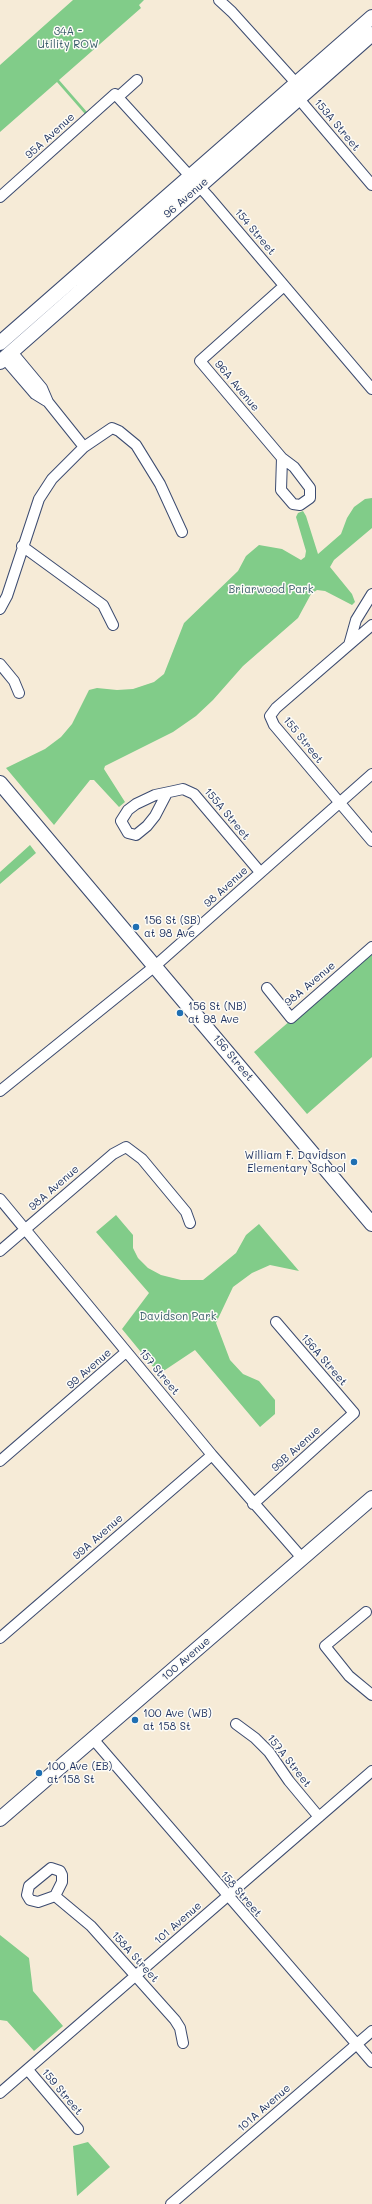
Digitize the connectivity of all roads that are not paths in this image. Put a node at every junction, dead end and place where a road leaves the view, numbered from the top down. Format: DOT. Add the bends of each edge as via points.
graph roads {
  1 [pos="219,1"];
  2 [pos="372,17"];
  3 [pos="372,34"];
  4 [pos="137,80"];
  5 [pos="296,83"];
  6 [pos="117,96"];
  7 [pos="299,99"];
  8 [pos="195,181"];
  9 [pos="372,185"];
  10 [pos="0,197"];
  11 [pos="284,286"];
  12 [pos="2,339"];
  13 [pos="5,357"];
  14 [pos="372,389"];
  15 [pos="84,447"];
  16 [pos="282,458"];
  17 [pos="182,532"];
  18 [pos="22,546"];
  19 [pos="372,594"];
  20 [pos="0,609"];
  21 [pos="372,625"];
  22 [pos="113,626"];
  23 [pos="349,646"];
  24 [pos="0,664"];
  25 [pos="19,693"];
  26 [pos="372,774"];
  27 [pos="0,783"];
  28 [pos="167,792"];
  29 [pos="339,803"];
  30 [pos="372,841"];
  31 [pos="260,872"];
  32 [pos="372,947"];
  33 [pos="155,966"];
  34 [pos="267,988"];
  35 [pos="0,1091"];
  36 [pos="0,1200"];
  37 [pos="190,1223"];
  38 [pos="372,1224"];
  39 [pos="25,1230"];
  40 [pos="0,1251"];
  41 [pos="276,1322"];
  42 [pos="126,1352"];
  43 [pos="354,1413"];
  44 [pos="212,1454"];
  45 [pos="0,1461"];
  46 [pos="372,1498"];
  47 [pos="253,1504"];
  48 [pos="302,1558"];
  49 [pos="366,1612"];
  50 [pos="0,1638"];
  51 [pos="372,1695"];
  52 [pos="236,1724"];
  53 [pos="94,1740"];
  54 [pos="372,1771"];
  55 [pos="319,1817"];
  56 [pos="0,1819"];
  57 [pos="55,1896"];
  58 [pos="228,1897"];
  59 [pos="136,1976"];
  60 [pos="372,2031"];
  61 [pos="183,2043"];
  62 [pos="357,2044"];
  63 [pos="372,2062"];
  64 [pos="28,2070"];
  65 [pos="0,2093"];
  66 [pos="78,2129"];
  67 [pos="171,2204"];
  1 -- 5 [label="street"];
  2 -- 5 [label="main road, 96 Avenue"];
  3 -- 7 [label="main road, 96 Avenue"];
  4 -- 6 [label="street, 95A Avenue"];
  5 -- 8 [label="main road, 96 Avenue"];
  6 -- 8 [label="street, 154 Street"];
  6 -- 10 [label="street, 95A Avenue"];
  7 -- 8 [label="main road, 96 Avenue"];
  7 -- 9 [label="street, 153A Street"];
  8 -- 11 [label="street, 154 Street"];
  8 -- 12 [label="main road, 96 Avenue"];
  8 -- 13 [label="main road, 96 Avenue"];
  11 -- 14 [label="street, 154 Street"];
  11 -- 16 [label="street, 96A Avenue" via="200,361"];
  12 -- 13 [label="main road"];
  13 -- 15 [label="street" via="35,394 48,402"];
  15 -- 17 [label="street" via="110,428 117,429 132,440 160,484"];
  15 -- 18 [label="street" via="52,479 42,493"];
  18 -- 20 [label="street" via="7,596"];
  18 -- 22 [label="street" via="103,605"];
  19 -- 23 [label="street" via="356,620"];
  21 -- 23 [label="street, 155 Street"];
  23 -- 29 [label="street, 155 Street" via="276,708 270,716 274,725"];
  24 -- 25 [label="street" via="14,681"];
  26 -- 29 [label="street, 98 Avenue"];
  27 -- 33 [label="main road, 156 Street"];
  28 -- 28 [label="street, 155A Street" via="147,826 136,835 128,833 121,821 128,810 155,795"];
  28 -- 31 [label="street, 155A Street" via="183,789 194,794"];
  29 -- 30 [label="street, 155 Street"];
  29 -- 31 [label="street, 98 Avenue"];
  31 -- 33 [label="street, 98 Avenue"];
  32 -- 34 [label="street, 98A Avenue" via="291,1018"];
  33 -- 35 [label="street, 98 Avenue"];
  33 -- 38 [label="main road, 156 Street"];
  36 -- 39 [label="street, 157 Street"];
  37 -- 39 [label="street, 98A Avenue" via="186,1212 142,1159 126,1147 112,1154"];
  39 -- 40 [label="street, 98A Avenue"];
  39 -- 42 [label="street, 157 Street"];
  41 -- 43 [label="street, 156A Street"];
  42 -- 44 [label="street, 157 Street"];
  42 -- 45 [label="street, 99 Avenue" via="64,1401"];
  43 -- 47 [label="street, 99B Avenue"];
  44 -- 47 [label="street, 157 Street"];
  44 -- 50 [label="street, 99A Avenue"];
  46 -- 48 [label="main road, 100 Avenue"];
  47 -- 48 [label="street, 157 Street"];
  48 -- 53 [label="main road, 100 Avenue"];
  49 -- 51 [label="street" via="325,1646 349,1676"];
  52 -- 55 [label="street, 157A Street" via="269,1752"];
  53 -- 56 [label="main road, 100 Avenue"];
  53 -- 58 [label="street, 158 Street"];
  54 -- 55 [label="street, 101 Avenue"];
  55 -- 58 [label="street, 101 Avenue"];
  57 -- 59 [label="street, 158A Street" via="91,1926"];
  58 -- 59 [label="street, 101 Avenue"];
  58 -- 62 [label="street, 158 Street"];
  59 -- 61 [label="street, 158A Street" via="175,2020 180,2028"];
  59 -- 64 [label="street, 101 Avenue"];
  60 -- 62 [label="street, 101A Avenue"];
  62 -- 63 [label="street, 158 Street"];
  62 -- 67 [label="street, 101A Avenue"];
  64 -- 65 [label="street, 101 Avenue"];
  64 -- 66 [label="street, 159 Street"];
}
